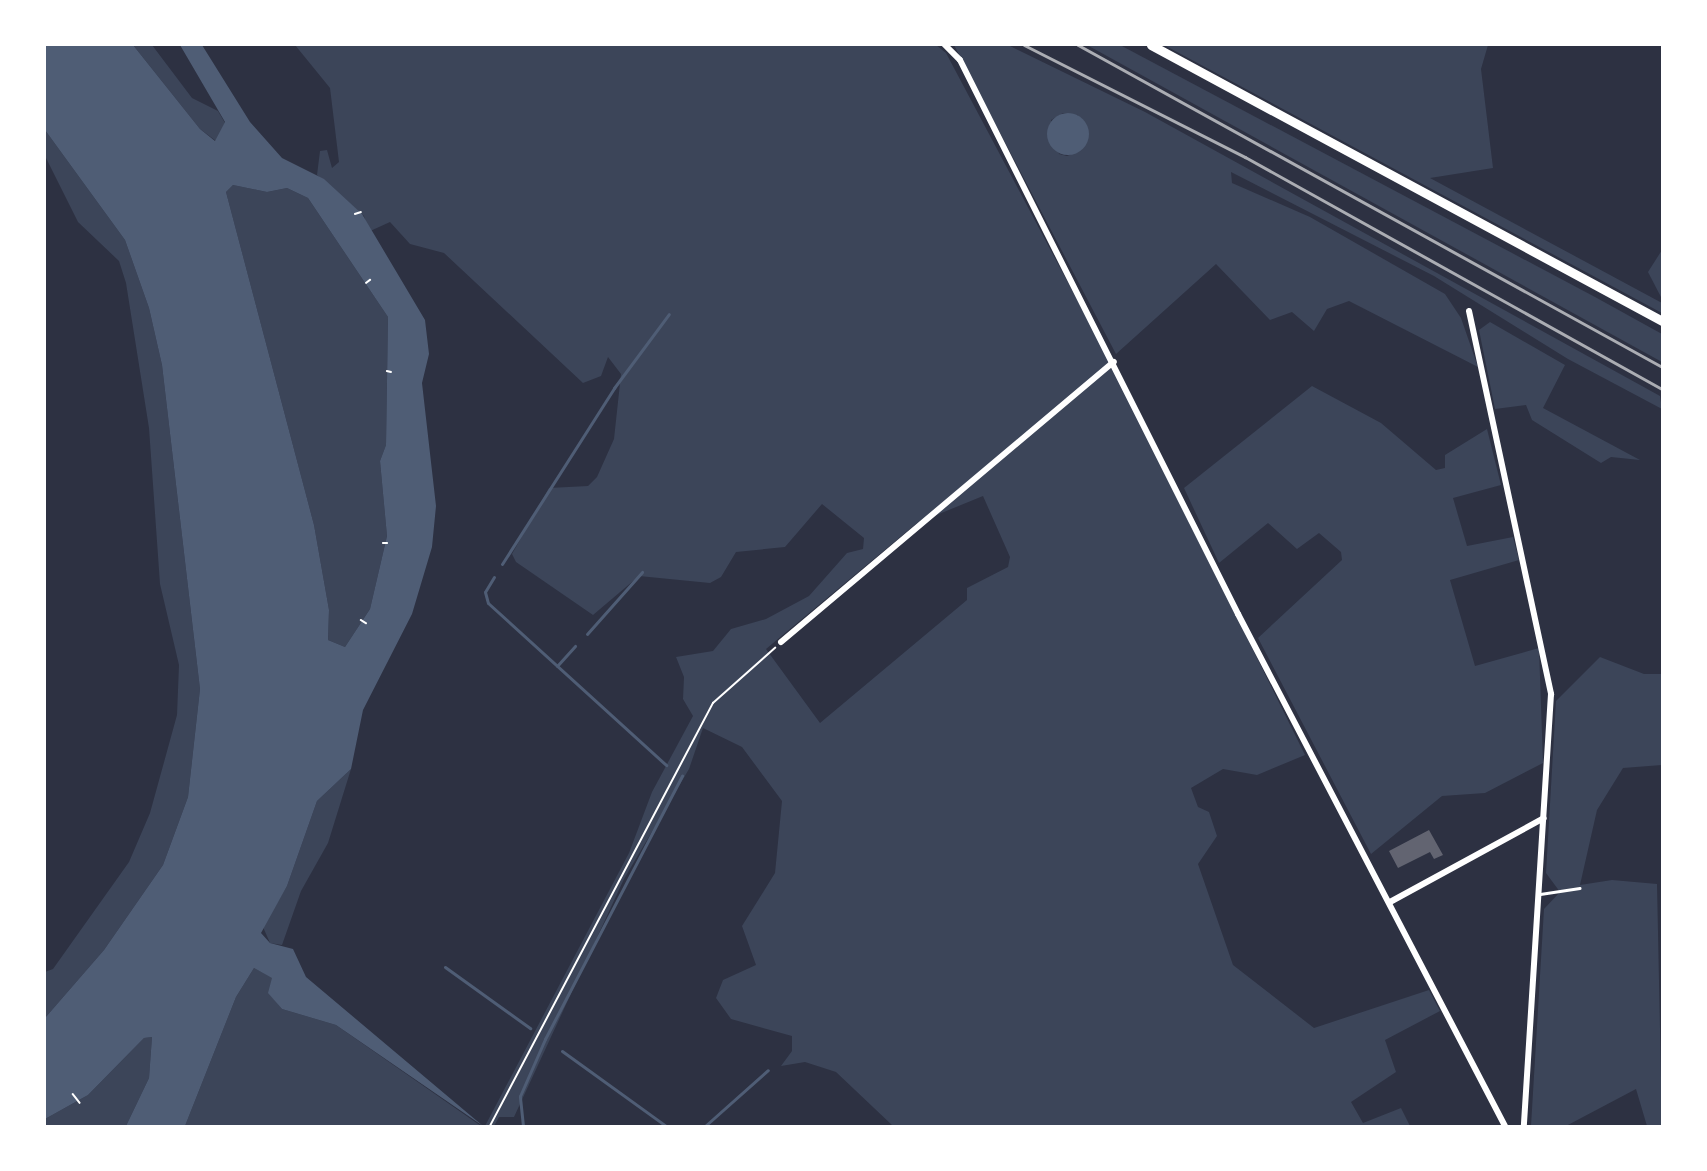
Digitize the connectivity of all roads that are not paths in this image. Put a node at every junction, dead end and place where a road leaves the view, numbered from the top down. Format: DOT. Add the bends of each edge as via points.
graph roads {
  1 [pos="945,45"];
  2 [pos="1150,45"];
  3 [pos="1469,311"];
  4 [pos="1662,321"];
  5 [pos="1114,362"];
  6 [pos="781,642"];
  7 [pos="1544,818"];
  8 [pos="1580,888"];
  9 [pos="1540,894"];
  10 [pos="1390,902"];
  11 [pos="1505,1126"];
  12 [pos="1524,1126"];
  1 -- 5 [label="street" via="960,60"];
  2 -- 4 [label="main road"];
  3 -- 7 [label="street" via="1551,694"];
  5 -- 6 [label="street"];
  5 -- 10 [label="street"];
  7 -- 9 [label="street"];
  7 -- 10 [label="street"];
  8 -- 9 [label="lane"];
  9 -- 12 [label="street"];
  10 -- 11 [label="street"];
}
